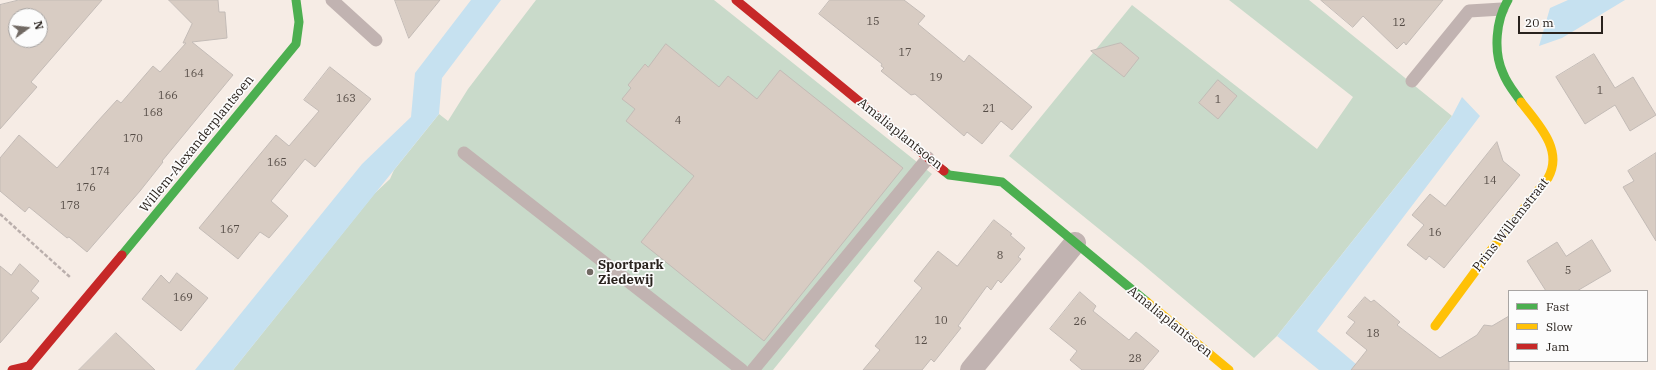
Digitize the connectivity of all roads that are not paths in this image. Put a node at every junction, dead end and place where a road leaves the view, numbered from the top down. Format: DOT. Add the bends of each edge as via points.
graph roads {
  1 [pos="296,0"];
  2 [pos="332,0"];
  3 [pos="736,0"];
  4 [pos="1505,5"];
  5 [pos="376,40"];
  6 [pos="1412,81"];
  7 [pos="464,153"];
  8 [pos="928,158"];
  9 [pos="1075,243"];
  10 [pos="1435,326"];
  11 [pos="12,370"];
  12 [pos="742,370"];
  13 [pos="754,370"];
  14 [pos="971,370"];
  15 [pos="1229,370"];
  1 -- 11 [label="street, Willem-Alexanderplantsoen" via="299,10 296,44 29,366"];
  2 -- 5 [label="lane"];
  3 -- 8 [label="street, Amaliaplantsoen"];
  4 -- 6 [label="lane, Prins Willemstraat" via="1469,11"];
  4 -- 10 [label="street, Prins Willemstraat" via="1497,42 1503,74 1546,138 1552,150 1553,169"];
  7 -- 12 [label="lane"];
  8 -- 9 [label="street, Amaliaplantsoen" via="949,174 1002,182"];
  8 -- 13 [label="lane"];
  9 -- 14 [label="street"];
  9 -- 15 [label="street, Amaliaplantsoen"];
}
